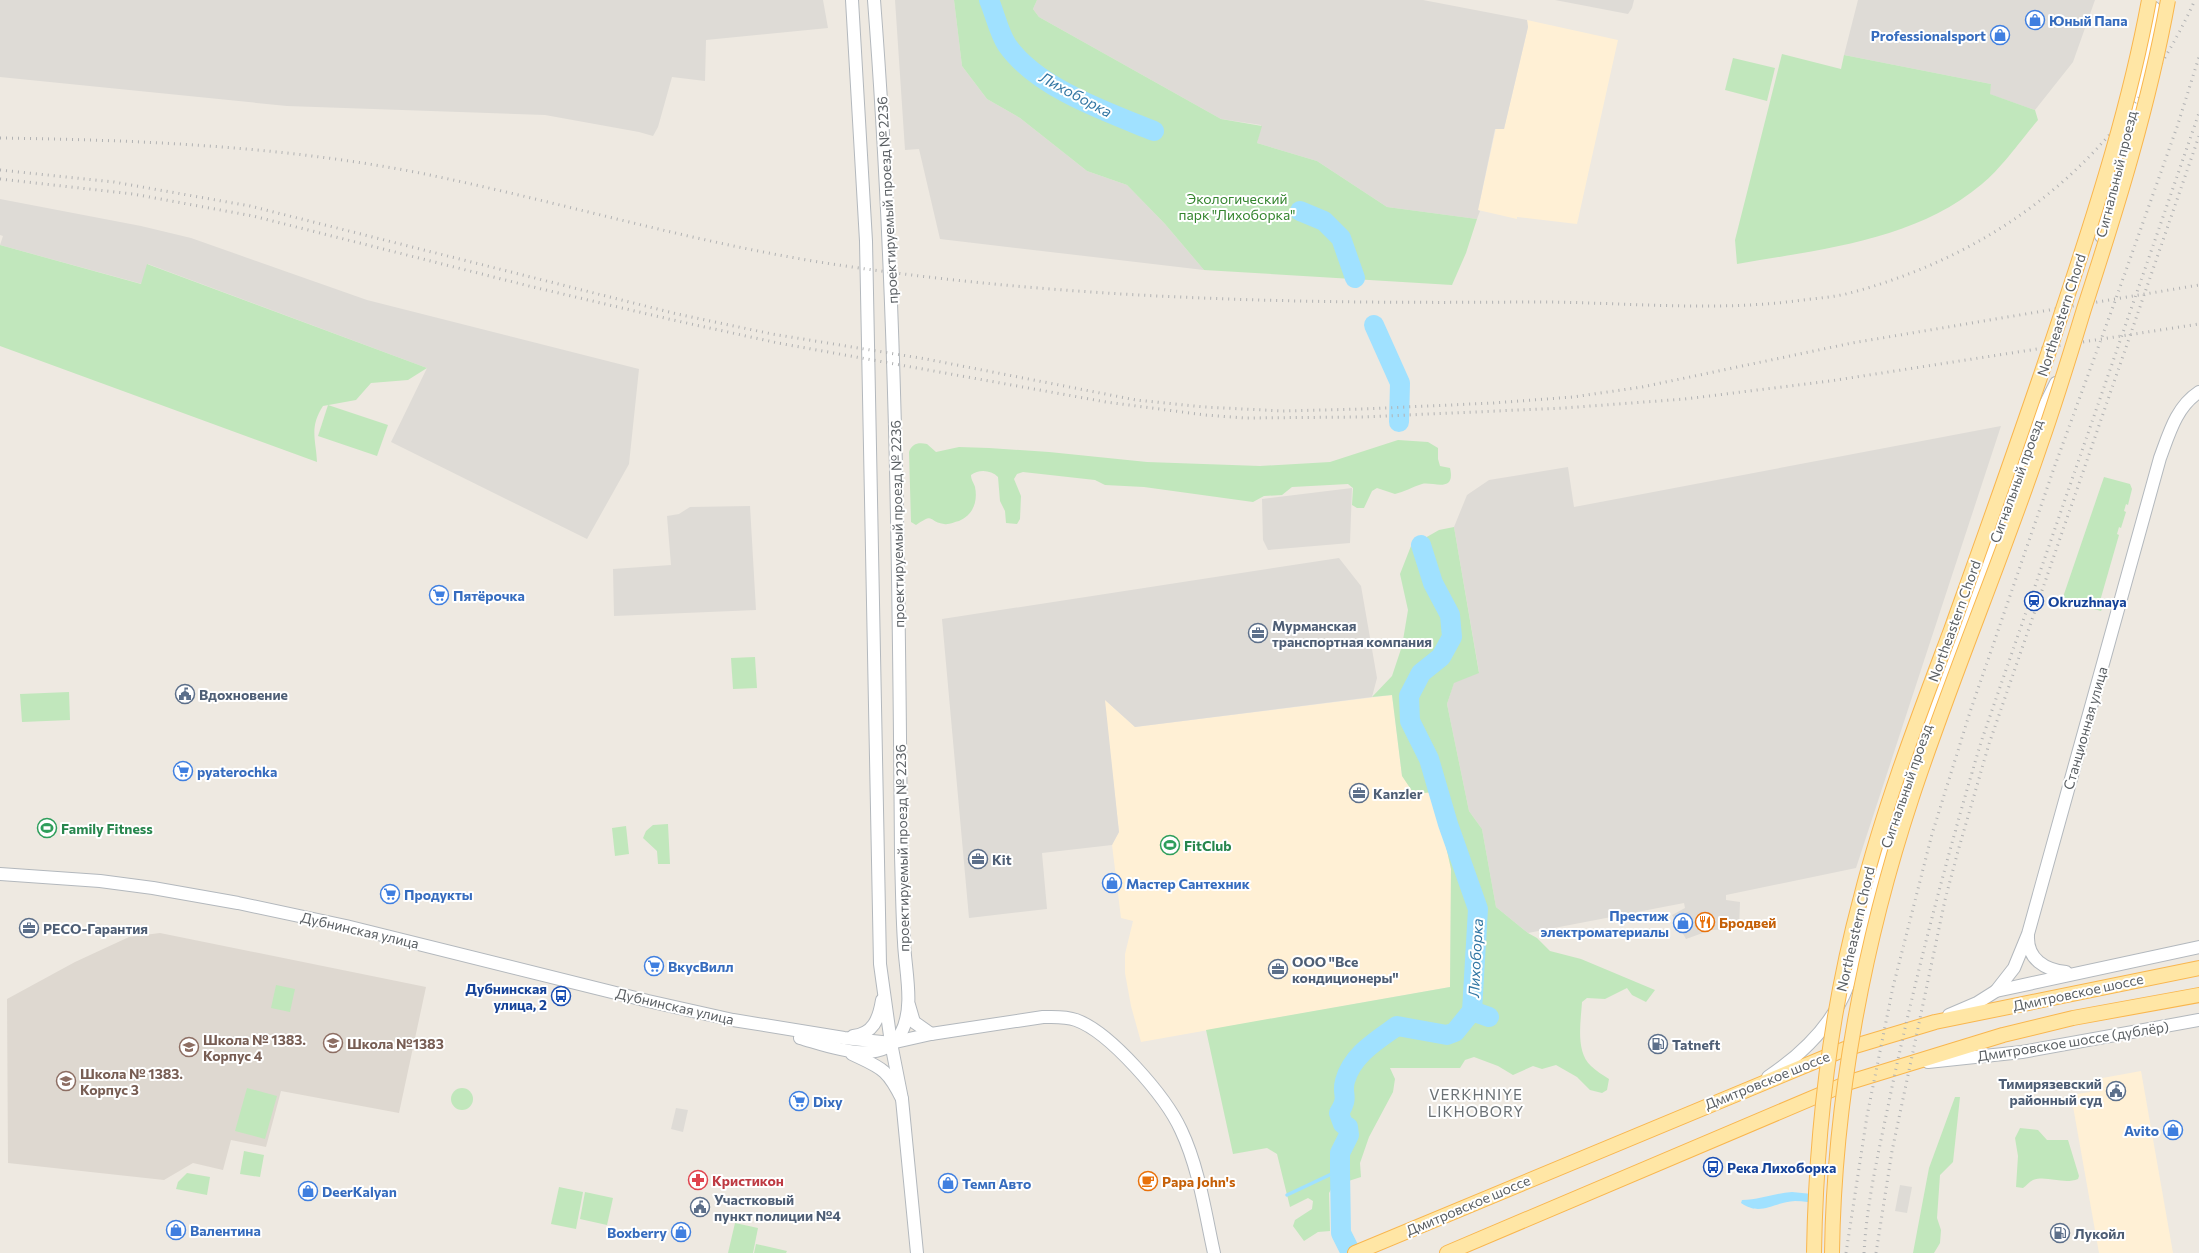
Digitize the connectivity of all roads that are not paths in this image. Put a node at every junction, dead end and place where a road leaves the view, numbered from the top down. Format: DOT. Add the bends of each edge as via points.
graph roads {
  1 [pos="852,0"];
  2 [pos="874,0"];
  3 [pos="2149,0"];
  4 [pos="2156,0"];
  5 [pos="2168,0"];
  6 [pos="2199,392"];
  7 [pos="0,874"];
  8 [pos="2028,934"];
  9 [pos="2199,947"];
  10 [pos="2199,968"];
  11 [pos="2076,973"];
  12 [pos="1996,991"];
  13 [pos="884,994"];
  14 [pos="2199,995"];
  15 [pos="908,1001"];
  16 [pos="733,1020"];
  17 [pos="2199,1020"];
  18 [pos="1935,1022"];
  19 [pos="931,1034"];
  20 [pos="844,1038"];
  21 [pos="891,1043"];
  22 [pos="846,1051"];
  23 [pos="1899,1066"];
  24 [pos="1755,1085"];
  25 [pos="902,1099"];
  26 [pos="917,1253"];
  27 [pos="1214,1253"];
  28 [pos="1355,1253"];
  29 [pos="1446,1253"];
  30 [pos="1814,1253"];
  31 [pos="1832,1253"];
  1 -- 13 [label="main road, проектируемый проезд № 2236" via="866,241 878,923"];
  2 -- 15 [label="main road, проектируемый проезд № 2236" via="890,253 898,490 902,905"];
  3 -- 30 [label="main road, Northeastern Chord, bridge" via="2121,121 2087,237 2020,439 1892,792 1860,897 1840,986 1822,1115"];
  4 -- 24 [label="main road, Сигнальный проезд" via="2116,178 2074,335 2054,387 2036,424 1901,794 1851,977 1837,1005 1813,1040 1788,1063"];
  5 -- 31 [label="main road, Northeastern Chord, bridge" via="2139,125 2106,241 2040,446 1912,796 1881,900 1861,988 1841,1117"];
  6 -- 8 [label="main road, Станционная улица" via="2178,414 2160,458"];
  7 -- 16 [label="main road, Дубнинская улица" via="65,877 238,903 346,926"];
  8 -- 11 [label="main road" via="2028,944 2038,962 2049,968"];
  8 -- 12 [label="main road, Станционная улица" via="2014,968"];
  9 -- 11 [label="main road"];
  10 -- 18 [label="main road, Дмитровское шоссе"];
  11 -- 12 [label="main road"];
  12 -- 18 [label="main road" via="1977,1003"];
  13 -- 20 [label="main road" via="880,1012 870,1030 862,1035"];
  13 -- 21 [label="main road, проектируемый проезд № 2236"];
  14 -- 23 [label="main road, Дмитровское шоссе" via="2073,1018 2003,1035"];
  15 -- 19 [label="main road" via="914,1022"];
  15 -- 21 [label="main road, проектируемый проезд № 2236" via="902,1029"];
  16 -- 20 [label="main road, Дубнинская улица"];
  16 -- 22 [label="main road"];
  17 -- 23 [label="main road, Дмитровское шоссе (дублёр)" via="2022,1052"];
  18 -- 24 [label="main road, Дмитровское шоссе" via="1845,1048"];
  19 -- 21 [label="main road, Дубнинская улица"];
  19 -- 27 [label="main road, Дубнинская улица" via="1043,1017 1076,1020 1094,1031 1128,1059 1167,1104 1182,1130 1192,1157"];
  20 -- 21 [label="main road, Дубнинская улица"];
  21 -- 22 [label="main road" via="869,1051"];
  21 -- 25 [label="main road, проектируемый проезд № 2236"];
  22 -- 25 [label="main road" via="883,1069"];
  23 -- 29 [label="main road, Дмитровское шоссе" via="1836,1088"];
  24 -- 28 [label="main road, Дмитровское шоссе"];
  25 -- 26 [label="main road, проектируемый проезд № 2236"];
}
